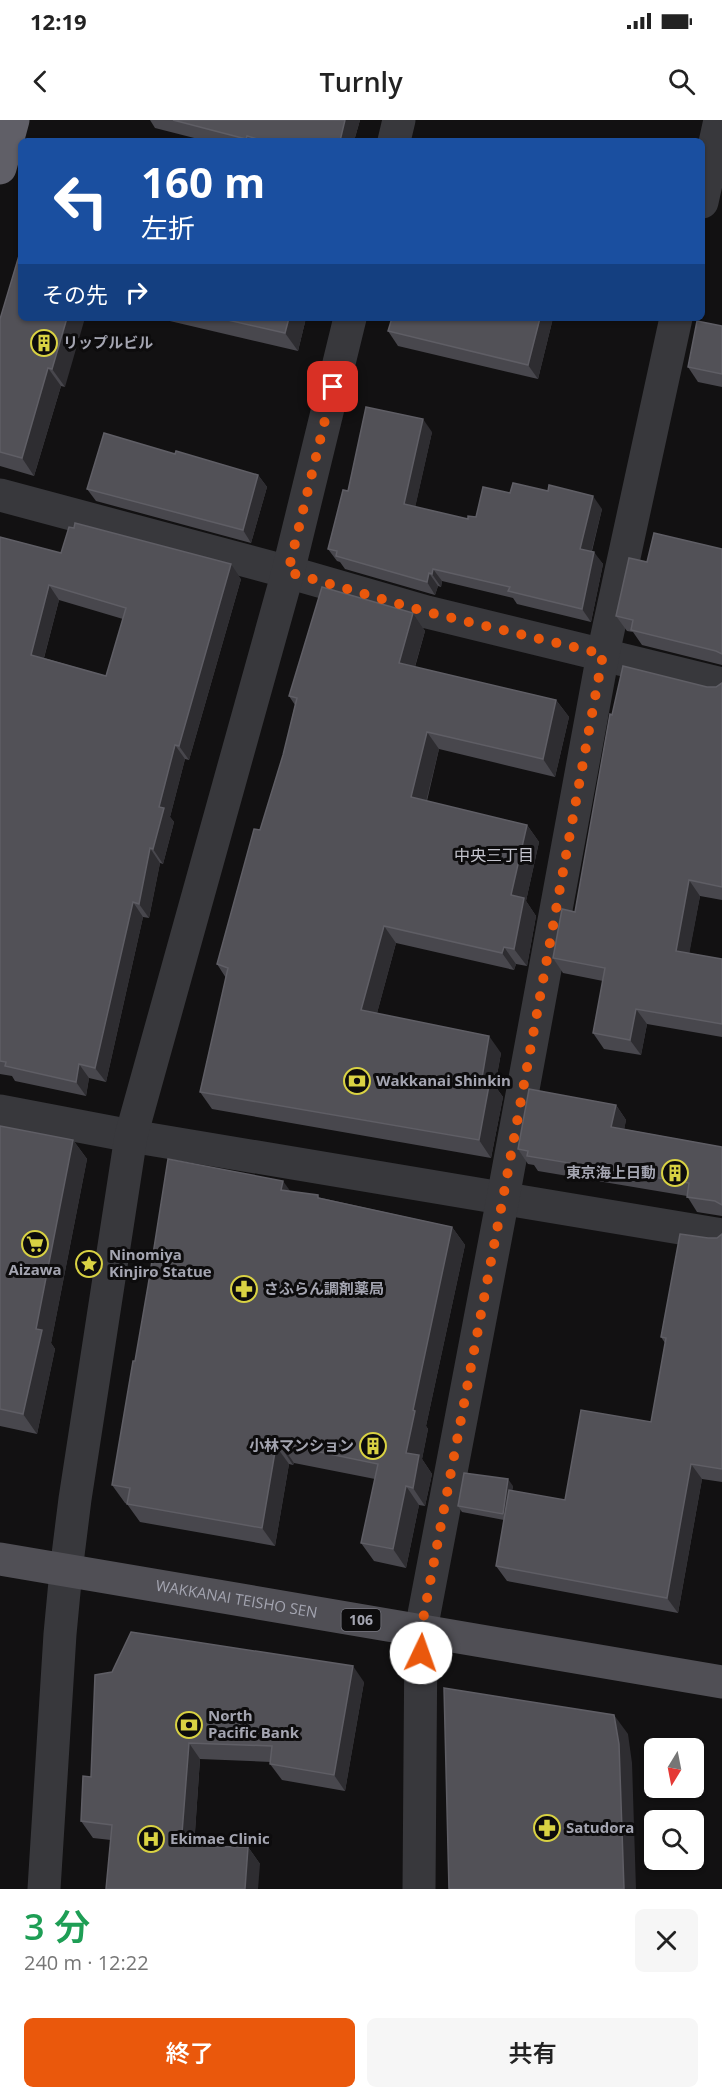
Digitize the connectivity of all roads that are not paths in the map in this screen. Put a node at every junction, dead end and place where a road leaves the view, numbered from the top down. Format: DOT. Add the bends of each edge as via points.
graph roads {
  1 [pos="13,120"];
  2 [pos="399,120"];
  3 [pos="720,120"];
  4 [pos="395,138"];
  5 [pos="0,168"];
  6 [pos="705,188"];
  7 [pos="349,321"];
  8 [pos="675,321"];
  9 [pos="0,495"];
  10 [pos="288,572"];
  11 [pos="603,654"];
  12 [pos="722,684"];
  13 [pos="0,1111"];
  14 [pos="131,1136"];
  15 [pos="503,1198"];
  16 [pos="722,1235"];
  17 [pos="0,1559"];
  18 [pos="66,1571"];
  19 [pos="421,1630"];
  20 [pos="722,1682"];
  21 [pos="44,1889"];
  22 [pos="419,1889"];
  1 -- 5 [label="highway"];
  2 -- 4 [label="street"];
  3 -- 6 [label="street"];
  7 -- 10 [label="street"];
  8 -- 11 [label="street"];
  9 -- 10 [label="street"];
  10 -- 11 [label="street" via="427,612"];
  10 -- 14 [label="street"];
  11 -- 12 [label="street"];
  11 -- 15 [label="street"];
  13 -- 14 [label="street"];
  14 -- 15 [label="street"];
  14 -- 18 [label="street"];
  15 -- 16 [label="street"];
  15 -- 19 [label="street"];
  17 -- 18 [label="main road, WAKKANAI TEISHO SEN / 106"];
  18 -- 19 [label="main road, WAKKANAI TEISHO SEN / 106"];
  18 -- 21 [label="street"];
  19 -- 20 [label="main road, WAKKANAI TEISHO SEN / 106"];
  19 -- 22 [label="street"];
}
